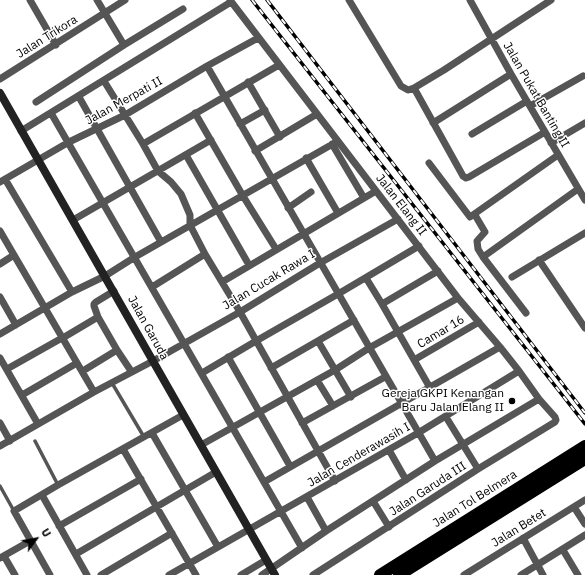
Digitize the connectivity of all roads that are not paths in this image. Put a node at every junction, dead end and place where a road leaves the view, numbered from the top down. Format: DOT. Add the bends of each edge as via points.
graph roads {
  1 [pos="30,0"];
  2 [pos="97,0"];
  3 [pos="125,0"];
  4 [pos="349,0"];
  5 [pos="470,0"];
  6 [pos="551,0"];
  7 [pos="231,1"];
  8 [pos="183,9"];
  9 [pos="104,14"];
  10 [pos="258,38"];
  11 [pos="492,39"];
  12 [pos="56,45"];
  13 [pos="124,45"];
  14 [pos="279,65"];
  15 [pos="207,66"];
  16 [pos="511,74"];
  17 [pos="583,76"];
  18 [pos="0,79"];
  19 [pos="104,81"];
  20 [pos="248,82"];
  21 [pos="414,88"];
  22 [pos="0,93"];
  23 [pos="224,96"];
  24 [pos="78,97"];
  25 [pos="36,102"];
  26 [pos="528,104"];
  27 [pos="265,110"];
  28 [pos="52,112"];
  29 [pos="195,113"];
  30 [pos="317,114"];
  31 [pos="125,115"];
  32 [pos="433,123"];
  33 [pos="585,123"];
  34 [pos="240,124"];
  35 [pos="97,130"];
  36 [pos="21,131"];
  37 [pos="545,132"];
  38 [pos="472,134"];
  39 [pos="280,137"];
  40 [pos="211,140"];
  41 [pos="69,142"];
  42 [pos="335,143"];
  43 [pos="551,143"];
  44 [pos="143,144"];
  45 [pos="255,151"];
  46 [pos="186,155"];
  47 [pos="558,155"];
  48 [pos="306,158"];
  49 [pos="39,159"];
  50 [pos="430,163"];
  51 [pos="158,171"];
  52 [pos="271,179"];
  53 [pos="3,181"];
  54 [pos="130,188"];
  55 [pos="578,189"];
  56 [pos="376,191"];
  57 [pos="311,192"];
  58 [pos="243,196"];
  59 [pos="364,198"];
  60 [pos="585,200"];
  61 [pos="104,203"];
  62 [pos="288,208"];
  63 [pos="219,210"];
  64 [pos="338,213"];
  65 [pos="475,215"];
  66 [pos="398,219"];
  67 [pos="73,220"];
  68 [pos="190,225"];
  69 [pos="0,231"];
  70 [pos="304,233"];
  71 [pos="585,233"];
  72 [pos="161,242"];
  73 [pos="419,246"];
  74 [pos="276,250"];
  75 [pos="205,254"];
  76 [pos="14,255"];
  77 [pos="135,256"];
  78 [pos="483,257"];
  79 [pos="540,260"];
  80 [pos="320,263"];
  81 [pos="0,264"];
  82 [pos="249,265"];
  83 [pos="438,271"];
  84 [pos="105,276"];
  85 [pos="512,277"];
  86 [pos="366,278"];
  87 [pos="222,282"];
  88 [pos="152,287"];
  89 [pos="114,291"];
  90 [pos="72,292"];
  91 [pos="338,294"];
  92 [pos="0,297"];
  93 [pos="458,298"];
  94 [pos="382,304"];
  95 [pos="45,308"];
  96 [pos="240,312"];
  97 [pos="526,313"];
  98 [pos="98,317"];
  99 [pos="354,320"];
  100 [pos="479,322"];
  101 [pos="16,325"];
  102 [pos="585,328"];
  103 [pos="398,332"];
  104 [pos="0,334"];
  105 [pos="64,337"];
  106 [pos="256,340"];
  107 [pos="318,341"];
  108 [pos="184,342"];
  109 [pos="500,347"];
  110 [pos="369,348"];
  111 [pos="117,350"];
  112 [pos="228,357"];
  113 [pos="0,358"];
  114 [pos="414,360"];
  115 [pos="152,361"];
  116 [pos="77,363"];
  117 [pos="271,368"];
  118 [pos="7,369"];
  119 [pos="86,369"];
  120 [pos="335,370"];
  121 [pos="131,371"];
  122 [pos="519,371"];
  123 [pos="202,373"];
  124 [pos="385,377"];
  125 [pos="317,380"];
  126 [pos="112,382"];
  127 [pos="429,386"];
  128 [pos="94,392"];
  129 [pos="22,395"];
  130 [pos="286,396"];
  131 [pos="351,397"];
  132 [pos="538,399"];
  133 [pos="400,403"];
  134 [pos="333,406"];
  135 [pos="259,412"];
  136 [pos="183,415"];
  137 [pos="446,417"];
  138 [pos="555,422"];
  139 [pos="0,423"];
  140 [pos="302,423"];
  141 [pos="38,424"];
  142 [pos="233,427"];
  143 [pos="152,433"];
  144 [pos="418,433"];
  145 [pos="144,438"];
  146 [pos="10,441"];
  147 [pos="35,441"];
  148 [pos="463,444"];
  149 [pos="0,446"];
  150 [pos="201,446"];
  151 [pos="585,446"];
  152 [pos="123,449"];
  153 [pos="389,450"];
  154 [pos="318,451"];
  155 [pos="585,459"];
  156 [pos="435,461"];
  157 [pos="290,466"];
  158 [pos="478,469"];
  159 [pos="216,472"];
  160 [pos="141,479"];
  161 [pos="406,480"];
  162 [pos="335,481"];
  163 [pos="264,482"];
  164 [pos="58,485"];
  165 [pos="0,486"];
  166 [pos="185,490"];
  167 [pos="42,496"];
  168 [pos="307,497"];
  169 [pos="585,500"];
  170 [pos="373,501"];
  171 [pos="157,507"];
  172 [pos="574,507"];
  173 [pos="14,511"];
  174 [pos="281,511"];
  175 [pos="585,524"];
  176 [pos="59,526"];
  177 [pos="389,527"];
  178 [pos="249,530"];
  179 [pos="326,531"];
  180 [pos="172,533"];
  181 [pos="585,535"];
  182 [pos="523,538"];
  183 [pos="30,541"];
  184 [pos="218,547"];
  185 [pos="302,548"];
  186 [pos="563,550"];
  187 [pos="76,554"];
  188 [pos="2,557"];
  189 [pos="266,560"];
  190 [pos="190,563"];
  191 [pos="537,565"];
  192 [pos="273,572"];
  193 [pos="15,575"];
  194 [pos="50,575"];
  195 [pos="87,575"];
  196 [pos="101,575"];
  197 [pos="169,575"];
  198 [pos="196,575"];
  199 [pos="242,575"];
  200 [pos="262,575"];
  201 [pos="313,575"];
  202 [pos="380,575"];
  203 [pos="399,575"];
  204 [pos="464,575"];
  205 [pos="521,575"];
  206 [pos="543,575"];
  207 [pos="578,575"];
  1 -- 12 [label="street"];
  2 -- 9 [label="street"];
  3 -- 9 [label="street, Jalan Trikora"];
  4 -- 21 [label="street" via="401,86 408,90"];
  5 -- 11 [label="street, Jalan Pukat Banting II"];
  6 -- 11 [label="street"];
  7 -- 10 [label="street, Jalan Elang II"];
  7 -- 19 [label="street"];
  8 -- 13 [label="street"];
  9 -- 12 [label="street, Jalan Trikora"];
  9 -- 13 [label="street"];
  10 -- 14 [label="street, Jalan Elang II"];
  10 -- 15 [label="street, Jalan Merpati II"];
  11 -- 16 [label="street, Jalan Pukat Banting II"];
  11 -- 21 [label="street"];
  12 -- 18 [label="street, Jalan Trikora"];
  13 -- 25 [label="street"];
  14 -- 20 [label="street"];
  14 -- 30 [label="street, Jalan Elang II"];
  15 -- 23 [label="street"];
  15 -- 31 [label="street, Jalan Merpati II"];
  16 -- 26 [label="street, Jalan Pukat Banting II"];
  16 -- 32 [label="street"];
  17 -- 26 [label="street"];
  19 -- 24 [label="street"];
  19 -- 31 [label="street"];
  20 -- 23 [label="street"];
  20 -- 27 [label="street"];
  21 -- 32 [label="street"];
  22 -- 36 [label="street, Jalan Garuda"];
  23 -- 29 [label="street"];
  23 -- 34 [label="street"];
  24 -- 28 [label="street"];
  24 -- 35 [label="street"];
  26 -- 37 [label="street, Jalan Pukat Banting II"];
  26 -- 38 [label="street"];
  27 -- 34 [label="street"];
  27 -- 39 [label="street"];
  28 -- 36 [label="street"];
  28 -- 41 [label="street"];
  29 -- 40 [label="street"];
  29 -- 44 [label="street"];
  30 -- 39 [label="street"];
  30 -- 42 [label="street, Jalan Elang II"];
  31 -- 35 [label="street, Jalan Merpati II"];
  31 -- 44 [label="street"];
  32 -- 37 [label="street" via="466,178"];
  33 -- 43 [label="street"];
  34 -- 45 [label="street"];
  35 -- 41 [label="street, Jalan Merpati II"];
  35 -- 54 [label="street"];
  36 -- 49 [label="street, Jalan Garuda"];
  37 -- 43 [label="street, Jalan Pukat Banting II"];
  39 -- 45 [label="street"];
  40 -- 46 [label="street"];
  40 -- 58 [label="street"];
  41 -- 49 [label="street, Jalan Merpati II"];
  41 -- 61 [label="street"];
  42 -- 48 [label="street"];
  42 -- 56 [label="street, Jalan Elang II"];
  42 -- 59 [label="street"];
  43 -- 47 [label="street, Jalan Pukat Banting II"];
  44 -- 51 [label="street"];
  45 -- 52 [label="street"];
  46 -- 51 [label="street"];
  46 -- 63 [label="street"];
  47 -- 55 [label="street, Jalan Pukat Banting II"];
  47 -- 65 [label="street"];
  48 -- 52 [label="street"];
  48 -- 64 [label="street"];
  49 -- 53 [label="street, Jalan Merpati II"];
  49 -- 67 [label="street, Jalan Garuda"];
  50 -- 65 [label="street" via="469,217"];
  51 -- 54 [label="street"];
  51 -- 68 [label="street" via="181,194 190,215"];
  52 -- 58 [label="street"];
  52 -- 62 [label="street"];
  53 -- 90 [label="street"];
  54 -- 61 [label="street"];
  54 -- 72 [label="street"];
  55 -- 60 [label="street, Jalan Pukat Banting II"];
  55 -- 78 [label="street"];
  56 -- 59 [label="street"];
  56 -- 66 [label="street, Jalan Elang II"];
  57 -- 62 [label="street"];
  58 -- 63 [label="street"];
  58 -- 74 [label="street"];
  59 -- 64 [label="street"];
  61 -- 67 [label="street"];
  61 -- 77 [label="street"];
  62 -- 70 [label="street"];
  63 -- 68 [label="street"];
  63 -- 82 [label="street"];
  64 -- 70 [label="street"];
  65 -- 78 [label="street" via="485,232 477,243"];
  66 -- 73 [label="street, Jalan Elang II"];
  66 -- 80 [label="street, Jalan Cucak Rawa I"];
  67 -- 84 [label="street, Jalan Garuda"];
  68 -- 72 [label="street"];
  68 -- 75 [label="street"];
  69 -- 76 [label="street"];
  70 -- 74 [label="street"];
  70 -- 80 [label="street"];
  71 -- 79 [label="street"];
  72 -- 77 [label="street"];
  73 -- 83 [label="street, Jalan Elang II"];
  73 -- 86 [label="street"];
  74 -- 82 [label="street"];
  75 -- 87 [label="street"];
  75 -- 88 [label="street"];
  76 -- 81 [label="street"];
  76 -- 95 [label="street"];
  77 -- 84 [label="street"];
  77 -- 88 [label="street"];
  78 -- 97 [label="street"];
  79 -- 85 [label="street"];
  79 -- 102 [label="street"];
  80 -- 91 [label="street"];
  80 -- 96 [label="street, Jalan Cucak Rawa I"];
  82 -- 87 [label="street"];
  83 -- 93 [label="street, Jalan Elang II"];
  83 -- 94 [label="street"];
  84 -- 89 [label="street, Jalan Garuda"];
  84 -- 90 [label="street"];
  86 -- 91 [label="street"];
  86 -- 94 [label="street"];
  87 -- 96 [label="street"];
  88 -- 108 [label="street"];
  89 -- 98 [label="street" via="94,304"];
  89 -- 115 [label="street, Jalan Garuda"];
  90 -- 95 [label="street"];
  91 -- 99 [label="street"];
  91 -- 106 [label="street"];
  92 -- 101 [label="street"];
  93 -- 100 [label="street, Jalan Elang II"];
  93 -- 103 [label="street"];
  94 -- 103 [label="street"];
  95 -- 101 [label="street"];
  95 -- 105 [label="street"];
  96 -- 106 [label="street"];
  96 -- 108 [label="street, Jalan Cucak Rawa I"];
  98 -- 105 [label="street"];
  98 -- 111 [label="street"];
  99 -- 107 [label="street"];
  99 -- 110 [label="street"];
  100 -- 109 [label="street, Jalan Elang II"];
  100 -- 114 [label="street, Camar 16"];
  101 -- 104 [label="street"];
  103 -- 110 [label="street"];
  103 -- 114 [label="street"];
  105 -- 116 [label="street"];
  105 -- 118 [label="street"];
  106 -- 112 [label="street"];
  106 -- 117 [label="street"];
  107 -- 117 [label="street"];
  107 -- 120 [label="street"];
  108 -- 115 [label="street, Jalan Cucak Rawa I"];
  108 -- 123 [label="street"];
  109 -- 122 [label="street, Jalan Elang II"];
  109 -- 127 [label="street"];
  110 -- 120 [label="street"];
  110 -- 124 [label="street"];
  111 -- 119 [label="street"];
  111 -- 121 [label="street"];
  112 -- 123 [label="street"];
  112 -- 135 [label="street"];
  113 -- 118 [label="street"];
  114 -- 127 [label="street"];
  115 -- 121 [label="street, Jalan Cucak Rawa I"];
  115 -- 136 [label="street, Jalan Garuda"];
  116 -- 128 [label="street"];
  116 -- 129 [label="street"];
  117 -- 130 [label="street"];
  118 -- 129 [label="street"];
  120 -- 125 [label="street"];
  120 -- 131 [label="street"];
  121 -- 126 [label="street, Jalan Cucak Rawa I"];
  122 -- 132 [label="street, Jalan Elang II"];
  122 -- 137 [label="street, Jalan Cenderawasih I"];
  123 -- 142 [label="street"];
  124 -- 131 [label="street"];
  124 -- 133 [label="street"];
  125 -- 130 [label="street"];
  125 -- 134 [label="street"];
  126 -- 128 [label="street, Jalan Cucak Rawa I"];
  126 -- 145 [label="lane"];
  127 -- 133 [label="street"];
  128 -- 141 [label="street, Jalan Cucak Rawa I"];
  129 -- 141 [label="street"];
  130 -- 135 [label="street"];
  130 -- 140 [label="street"];
  131 -- 134 [label="street"];
  132 -- 138 [label="street, Jalan Elang II" via="555,417"];
  132 -- 148 [label="street"];
  133 -- 144 [label="street"];
  133 -- 154 [label="street"];
  134 -- 140 [label="street"];
  135 -- 142 [label="street"];
  135 -- 157 [label="street"];
  136 -- 143 [label="street"];
  136 -- 150 [label="street, Jalan Garuda"];
  137 -- 144 [label="street, Jalan Cenderawasih I"];
  137 -- 148 [label="street"];
  138 -- 158 [label="street, Jalan Garuda III"];
  139 -- 146 [label="street"];
  140 -- 154 [label="street"];
  141 -- 146 [label="street, Jalan Cucak Rawa I"];
  142 -- 150 [label="street"];
  142 -- 163 [label="street"];
  143 -- 145 [label="street"];
  143 -- 166 [label="street"];
  144 -- 153 [label="street, Jalan Cenderawasih I"];
  144 -- 156 [label="street"];
  145 -- 152 [label="street"];
  146 -- 149 [label="street, Jalan Cucak Rawa I"];
  147 -- 164 [label="lane"];
  148 -- 156 [label="street"];
  148 -- 158 [label="street"];
  150 -- 159 [label="street, Jalan Garuda"];
  151 -- 202 [label="highway, Jalan Tol Belmera"];
  152 -- 160 [label="street"];
  152 -- 164 [label="street"];
  153 -- 161 [label="street"];
  153 -- 162 [label="street, Jalan Cenderawasih I"];
  154 -- 157 [label="street"];
  154 -- 162 [label="street"];
  155 -- 203 [label="highway, Jalan Tol Belmera"];
  156 -- 161 [label="street"];
  157 -- 163 [label="street"];
  158 -- 177 [label="street, Jalan Garuda III"];
  159 -- 166 [label="street"];
  159 -- 178 [label="street, Jalan Garuda"];
  160 -- 171 [label="street"];
  160 -- 176 [label="street"];
  161 -- 170 [label="street"];
  162 -- 168 [label="street, Jalan Cenderawasih I"];
  163 -- 174 [label="street"];
  164 -- 167 [label="street"];
  165 -- 173 [label="lane"];
  166 -- 171 [label="street"];
  166 -- 184 [label="street"];
  167 -- 173 [label="street"];
  167 -- 176 [label="street"];
  168 -- 174 [label="street, Jalan Cenderawasih I"];
  168 -- 179 [label="street"];
  169 -- 172 [label="street, Jalan Betet"];
  170 -- 177 [label="street"];
  170 -- 179 [label="street"];
  171 -- 180 [label="street"];
  171 -- 187 [label="street"];
  172 -- 175 [label="street"];
  172 -- 182 [label="street, Jalan Betet"];
  173 -- 183 [label="street"];
  174 -- 178 [label="street, Jalan Cenderawasih I"];
  174 -- 185 [label="street"];
  176 -- 187 [label="street"];
  177 -- 201 [label="street, Jalan Garuda III"];
  178 -- 184 [label="street, Jalan Cenderawasih I"];
  178 -- 189 [label="street, Jalan Garuda"];
  179 -- 185 [label="street"];
  180 -- 190 [label="street"];
  180 -- 196 [label="street"];
  181 -- 186 [label="street"];
  182 -- 191 [label="street"];
  182 -- 204 [label="street, Jalan Betet"];
  183 -- 188 [label="street"];
  183 -- 194 [label="street"];
  184 -- 190 [label="street, Jalan Cenderawasih I"];
  185 -- 192 [label="street"];
  186 -- 191 [label="street"];
  186 -- 207 [label="street"];
  187 -- 195 [label="street"];
  188 -- 193 [label="street"];
  189 -- 192 [label="street, Jalan Garuda"];
  189 -- 199 [label="street"];
  190 -- 197 [label="street, Jalan Cenderawasih I"];
  190 -- 198 [label="street"];
  191 -- 205 [label="street"];
  191 -- 206 [label="street"];
  192 -- 200 [label="street"];
}
